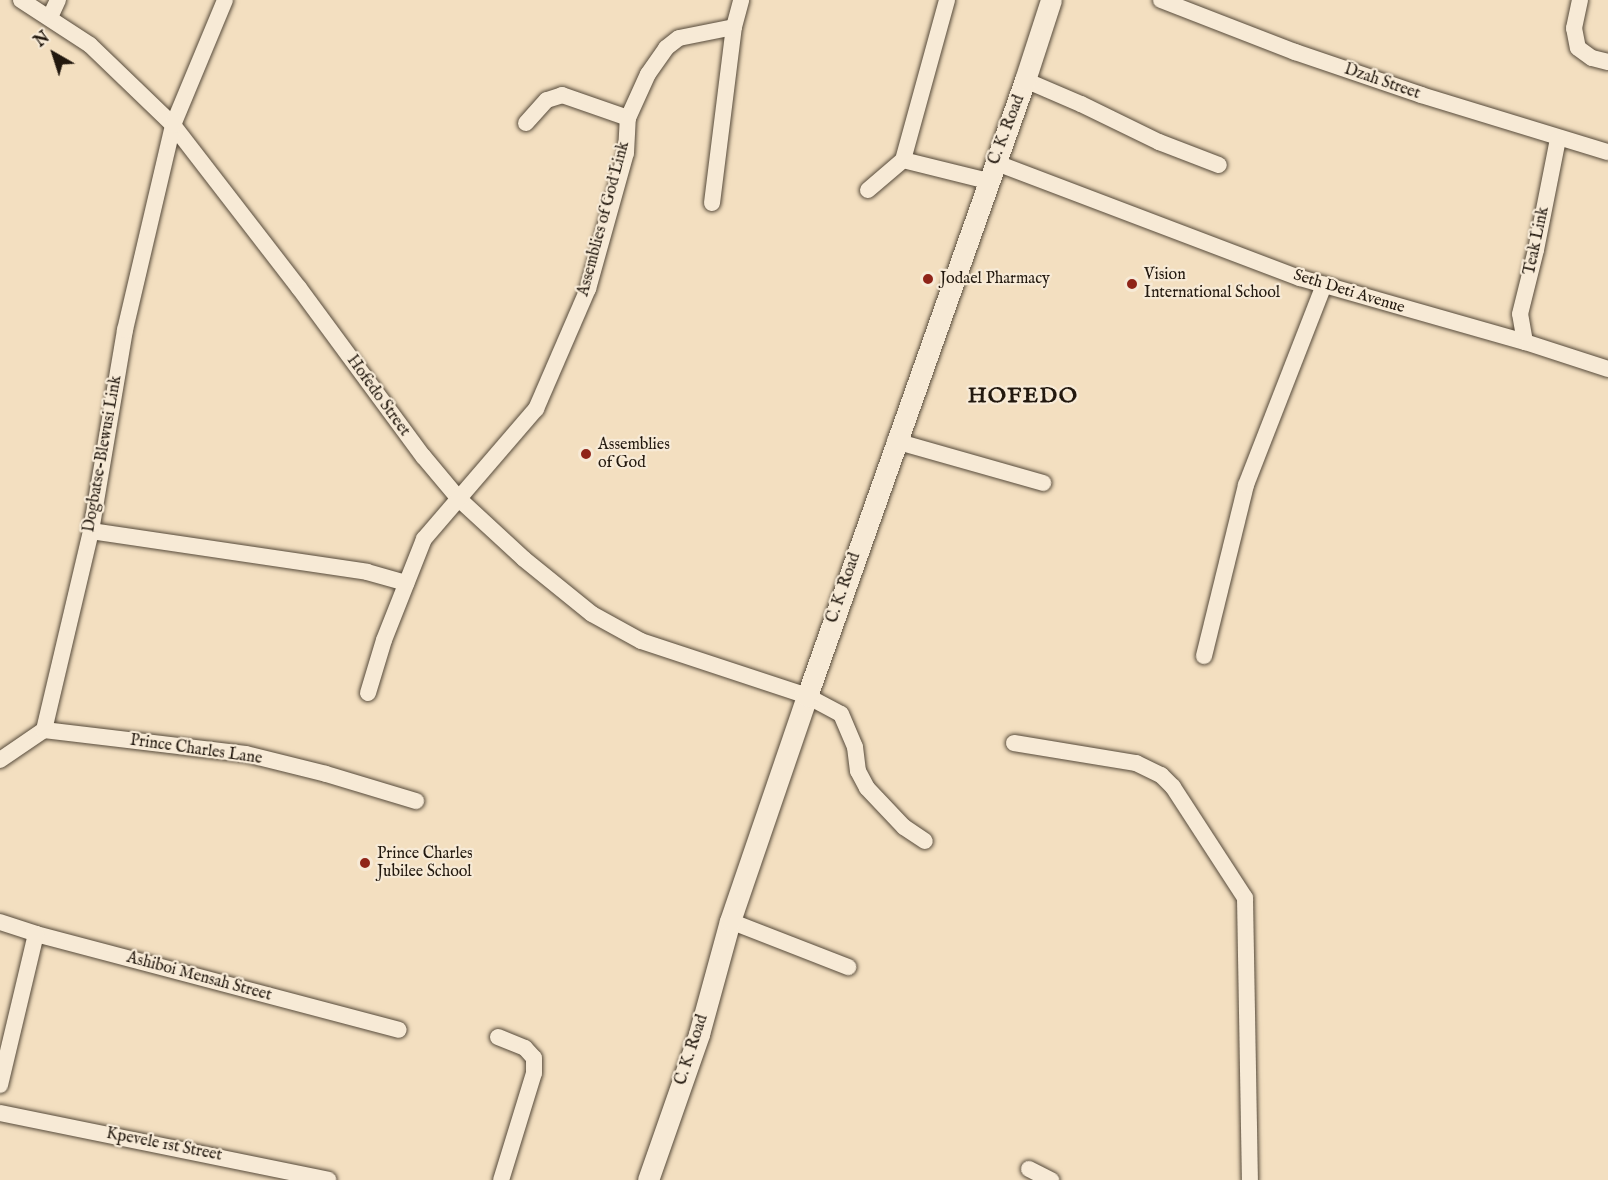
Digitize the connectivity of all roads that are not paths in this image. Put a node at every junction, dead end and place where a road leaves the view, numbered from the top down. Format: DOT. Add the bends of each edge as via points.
graph roads {
  1 [pos="21,0"];
  2 [pos="58,0"];
  3 [pos="225,0"];
  4 [pos="741,0"];
  5 [pos="947,0"];
  6 [pos="1051,0"];
  7 [pos="1161,0"];
  8 [pos="1580,0"];
  9 [pos="50,17"];
  10 [pos="734,27"];
  11 [pos="1608,62"];
  12 [pos="1025,80"];
  13 [pos="628,118"];
  14 [pos="526,123"];
  15 [pos="173,125"];
  16 [pos="1558,139"];
  17 [pos="1608,152"];
  18 [pos="903,160"];
  19 [pos="1219,165"];
  20 [pos="991,171"];
  21 [pos="868,190"];
  22 [pos="712,203"];
  23 [pos="1324,285"];
  24 [pos="1525,342"];
  25 [pos="1608,369"];
  26 [pos="895,441"];
  27 [pos="1043,483"];
  28 [pos="459,499"];
  29 [pos="91,531"];
  30 [pos="406,583"];
  31 [pos="1204,656"];
  32 [pos="368,693"];
  33 [pos="807,696"];
  34 [pos="44,730"];
  35 [pos="1014,743"];
  36 [pos="0,760"];
  37 [pos="416,801"];
  38 [pos="925,841"];
  39 [pos="730,921"];
  40 [pos="0,922"];
  41 [pos="36,934"];
  42 [pos="848,968"];
  43 [pos="399,1030"];
  44 [pos="498,1038"];
  45 [pos="0,1085"];
  46 [pos="0,1113"];
  47 [pos="1029,1169"];
  48 [pos="328,1180"];
  49 [pos="501,1180"];
  50 [pos="648,1180"];
  51 [pos="1051,1180"];
  52 [pos="1250,1180"];
  1 -- 9 [label="street, Hofedo Street"];
  2 -- 9 [label="street"];
  3 -- 15 [label="street, Dogbatse-Blewusi Link"];
  4 -- 10 [label="street"];
  5 -- 18 [label="street"];
  6 -- 12 [label="street, C. K. Road"];
  7 -- 16 [label="street, Dzah Street" via="1305,56"];
  8 -- 11 [label="street" via="1574,28 1578,48 1592,58"];
  9 -- 15 [label="street, Hofedo Street" via="90,45"];
  10 -- 13 [label="street" via="679,38 666,48 648,74"];
  10 -- 22 [label="street"];
  12 -- 19 [label="street" via="1159,142"];
  12 -- 20 [label="street, C. K. Road"];
  13 -- 14 [label="street" via="562,95 547,100"];
  13 -- 28 [label="street, Assemblies of God Link" via="626,153 588,289 536,409"];
  15 -- 28 [label="street, Hofedo Street"];
  15 -- 29 [label="street, Dogbatse-Blewusi Link" via="125,330"];
  16 -- 17 [label="street, Dzah Street"];
  16 -- 24 [label="street, Teak Link" via="1520,314"];
  18 -- 20 [label="street, Seth Deti Avenue"];
  18 -- 21 [label="street"];
  20 -- 23 [label="street, Seth Deti Avenue"];
  20 -- 26 [label="street, C. K. Road"];
  23 -- 24 [label="street, Seth Deti Avenue"];
  23 -- 31 [label="street" via="1246,485"];
  24 -- 25 [label="street, Seth Deti Avenue"];
  26 -- 27 [label="street"];
  26 -- 33 [label="street, C. K. Road"];
  28 -- 30 [label="street, Assemblies of God Link" via="424,539"];
  28 -- 33 [label="street, Hofedo Street" via="524,560 592,614 641,641"];
  29 -- 30 [label="street" via="367,572"];
  29 -- 34 [label="street, Dogbatse-Blewusi Link"];
  30 -- 32 [label="street, Assemblies of God Link"];
  33 -- 38 [label="street, Hofedo Street" via="841,714 867,788 904,827"];
  33 -- 39 [label="street, C. K. Road"];
  34 -- 36 [label="street"];
  34 -- 37 [label="street, Prince Charles Lane" via="246,754"];
  35 -- 52 [label="street" via="1136,763 1161,775 1245,898"];
  39 -- 42 [label="street"];
  39 -- 50 [label="street, C. K. Road" via="699,1034"];
  40 -- 41 [label="street, Ashiboi Mensah Street"];
  41 -- 43 [label="street, Ashiboi Mensah Street"];
  41 -- 45 [label="street"];
  44 -- 49 [label="street" via="525,1048 534,1058 534,1073"];
  46 -- 48 [label="street, Kpevele 1st Street"];
  47 -- 51 [label="street"];
}
